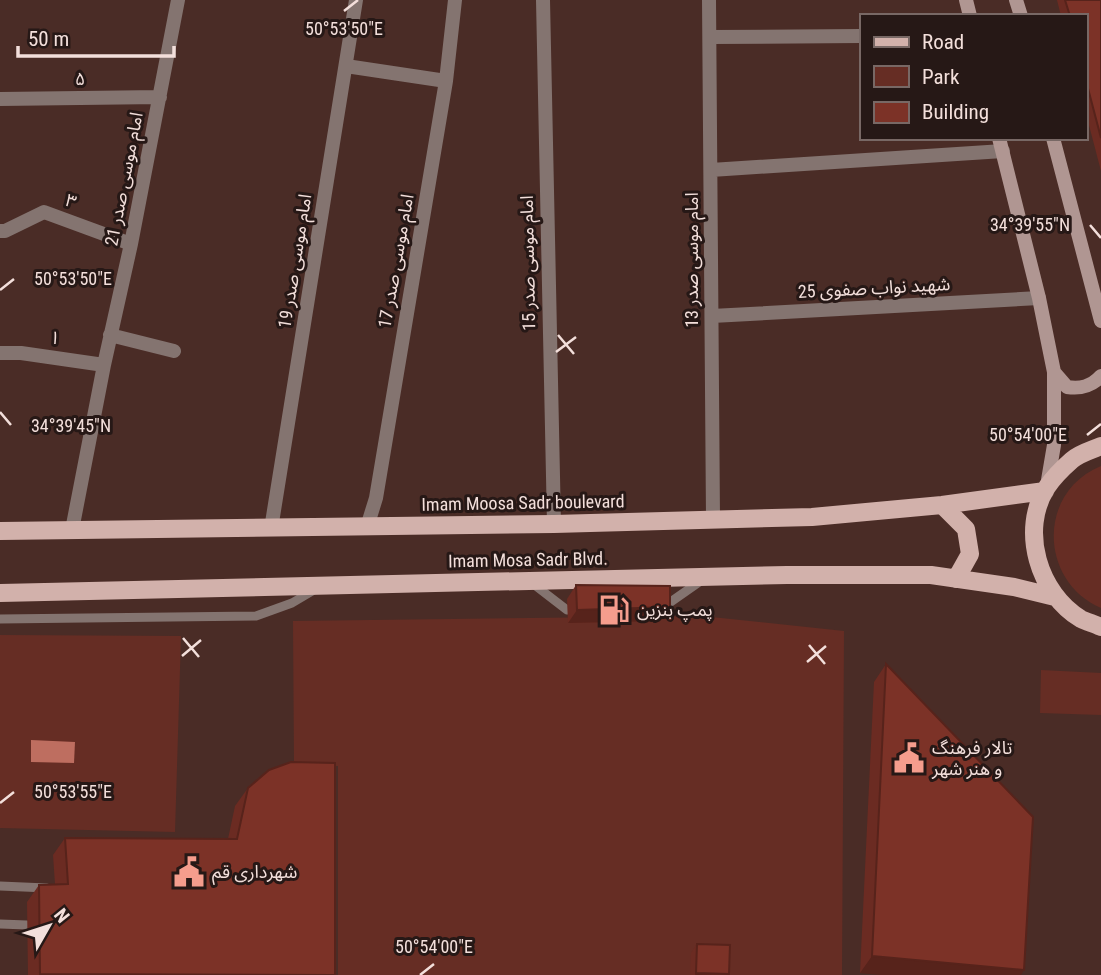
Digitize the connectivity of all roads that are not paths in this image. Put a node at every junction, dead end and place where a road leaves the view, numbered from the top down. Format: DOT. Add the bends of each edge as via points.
graph roads {
  1 [pos="178,0"];
  2 [pos="356,0"];
  3 [pos="455,0"];
  4 [pos="543,0"];
  5 [pos="709,0"];
  6 [pos="860,36"];
  7 [pos="710,37"];
  8 [pos="346,66"];
  9 [pos="446,81"];
  10 [pos="160,97"];
  11 [pos="0,99"];
  12 [pos="1054,140"];
  13 [pos="1001,145"];
  14 [pos="711,170"];
  15 [pos="0,231"];
  16 [pos="131,244"];
  17 [pos="1039,298"];
  18 [pos="712,316"];
  19 [pos="1101,321"];
  20 [pos="110,335"];
  21 [pos="174,351"];
  22 [pos="0,353"];
  23 [pos="104,365"];
  24 [pos="1054,372"];
  25 [pos="1101,376"];
  26 [pos="1101,446"];
  27 [pos="1046,489"];
  28 [pos="942,505"];
  29 [pos="713,519"];
  30 [pos="554,524"];
  31 [pos="368,527"];
  32 [pos="271,529"];
  33 [pos="72,530"];
  34 [pos="0,531"];
  35 [pos="706,578"];
  36 [pos="956,579"];
  37 [pos="531,582"];
  38 [pos="321,585"];
  39 [pos="0,593"];
  40 [pos="1055,597"];
  41 [pos="593,610"];
  42 [pos="646,610"];
  43 [pos="0,619"];
  44 [pos="1101,627"];
  45 [pos="0,886"];
  46 [pos="55,889"];
  47 [pos="0,924"];
  48 [pos="27,925"];
  1 -- 10 [label="street, امام موسی صدر 21"];
  2 -- 8 [label="street, امام موسی صدر 19"];
  3 -- 9 [label="street, امام موسی صدر 17"];
  4 -- 30 [label="street, امام موسی صدر 15"];
  5 -- 7 [label="street, امام موسی صدر 13"];
  6 -- 7 [label="street"];
  7 -- 14 [label="street, امام موسی صدر 13"];
  8 -- 9 [label="street"];
  8 -- 32 [label="street, امام موسی صدر 19"];
  9 -- 31 [label="street, امام موسی صدر 17"];
  10 -- 11 [label="street, ۵"];
  10 -- 16 [label="street, امام موسی صدر 21"];
  12 -- 19 [label="main road"];
  13 -- 14 [label="street"];
  13 -- 17 [label="main road"];
  14 -- 18 [label="street, امام موسی صدر 13"];
  15 -- 16 [label="street, ۳" via="44,212"];
  16 -- 20 [label="street, امام موسی صدر 21"];
  17 -- 18 [label="street, شهید نواب صفوی 25"];
  17 -- 24 [label="main road"];
  18 -- 29 [label="street, امام موسی صدر 13"];
  20 -- 21 [label="street"];
  20 -- 23 [label="street, امام موسی صدر 21"];
  22 -- 23 [label="street, ۱"];
  23 -- 33 [label="street, امام موسی صدر 21"];
  24 -- 25 [label="main road" via="1067,387 1074,388 1093,384"];
  24 -- 27 [label="main road" via="1054,446"];
  26 -- 27 [label="main road" via="1074,458"];
  27 -- 28 [label="main road, Imam Moosa Sadr boulevard"];
  27 -- 40 [label="main road" via="1035,518 1034,546 1041,573"];
  28 -- 29 [label="main road, Imam Moosa Sadr boulevard" via="812,517"];
  28 -- 36 [label="main road" via="966,529 970,554"];
  29 -- 30 [label="main road, Imam Moosa Sadr boulevard"];
  30 -- 31 [label="main road, Imam Moosa Sadr boulevard"];
  31 -- 32 [label="main road, Imam Moosa Sadr boulevard"];
  32 -- 33 [label="main road, Imam Moosa Sadr boulevard"];
  33 -- 34 [label="main road, Imam Moosa Sadr boulevard"];
  35 -- 36 [label="main road, Imam Mosa Sadr Blvd." via="931,575"];
  35 -- 37 [label="main road, Imam Mosa Sadr Blvd."];
  35 -- 42 [label="lane" via="659,610"];
  36 -- 40 [label="main road, Imam Mosa Sadr Blvd."];
  37 -- 38 [label="main road, Imam Mosa Sadr Blvd."];
  37 -- 41 [label="lane" via="567,610"];
  38 -- 39 [label="main road, Imam Mosa Sadr Blvd."];
  38 -- 43 [label="lane" via="292,603 256,616"];
  40 -- 44 [label="main road" via="1081,619"];
  45 -- 46 [label="lane"];
  47 -- 48 [label="lane"];
}
